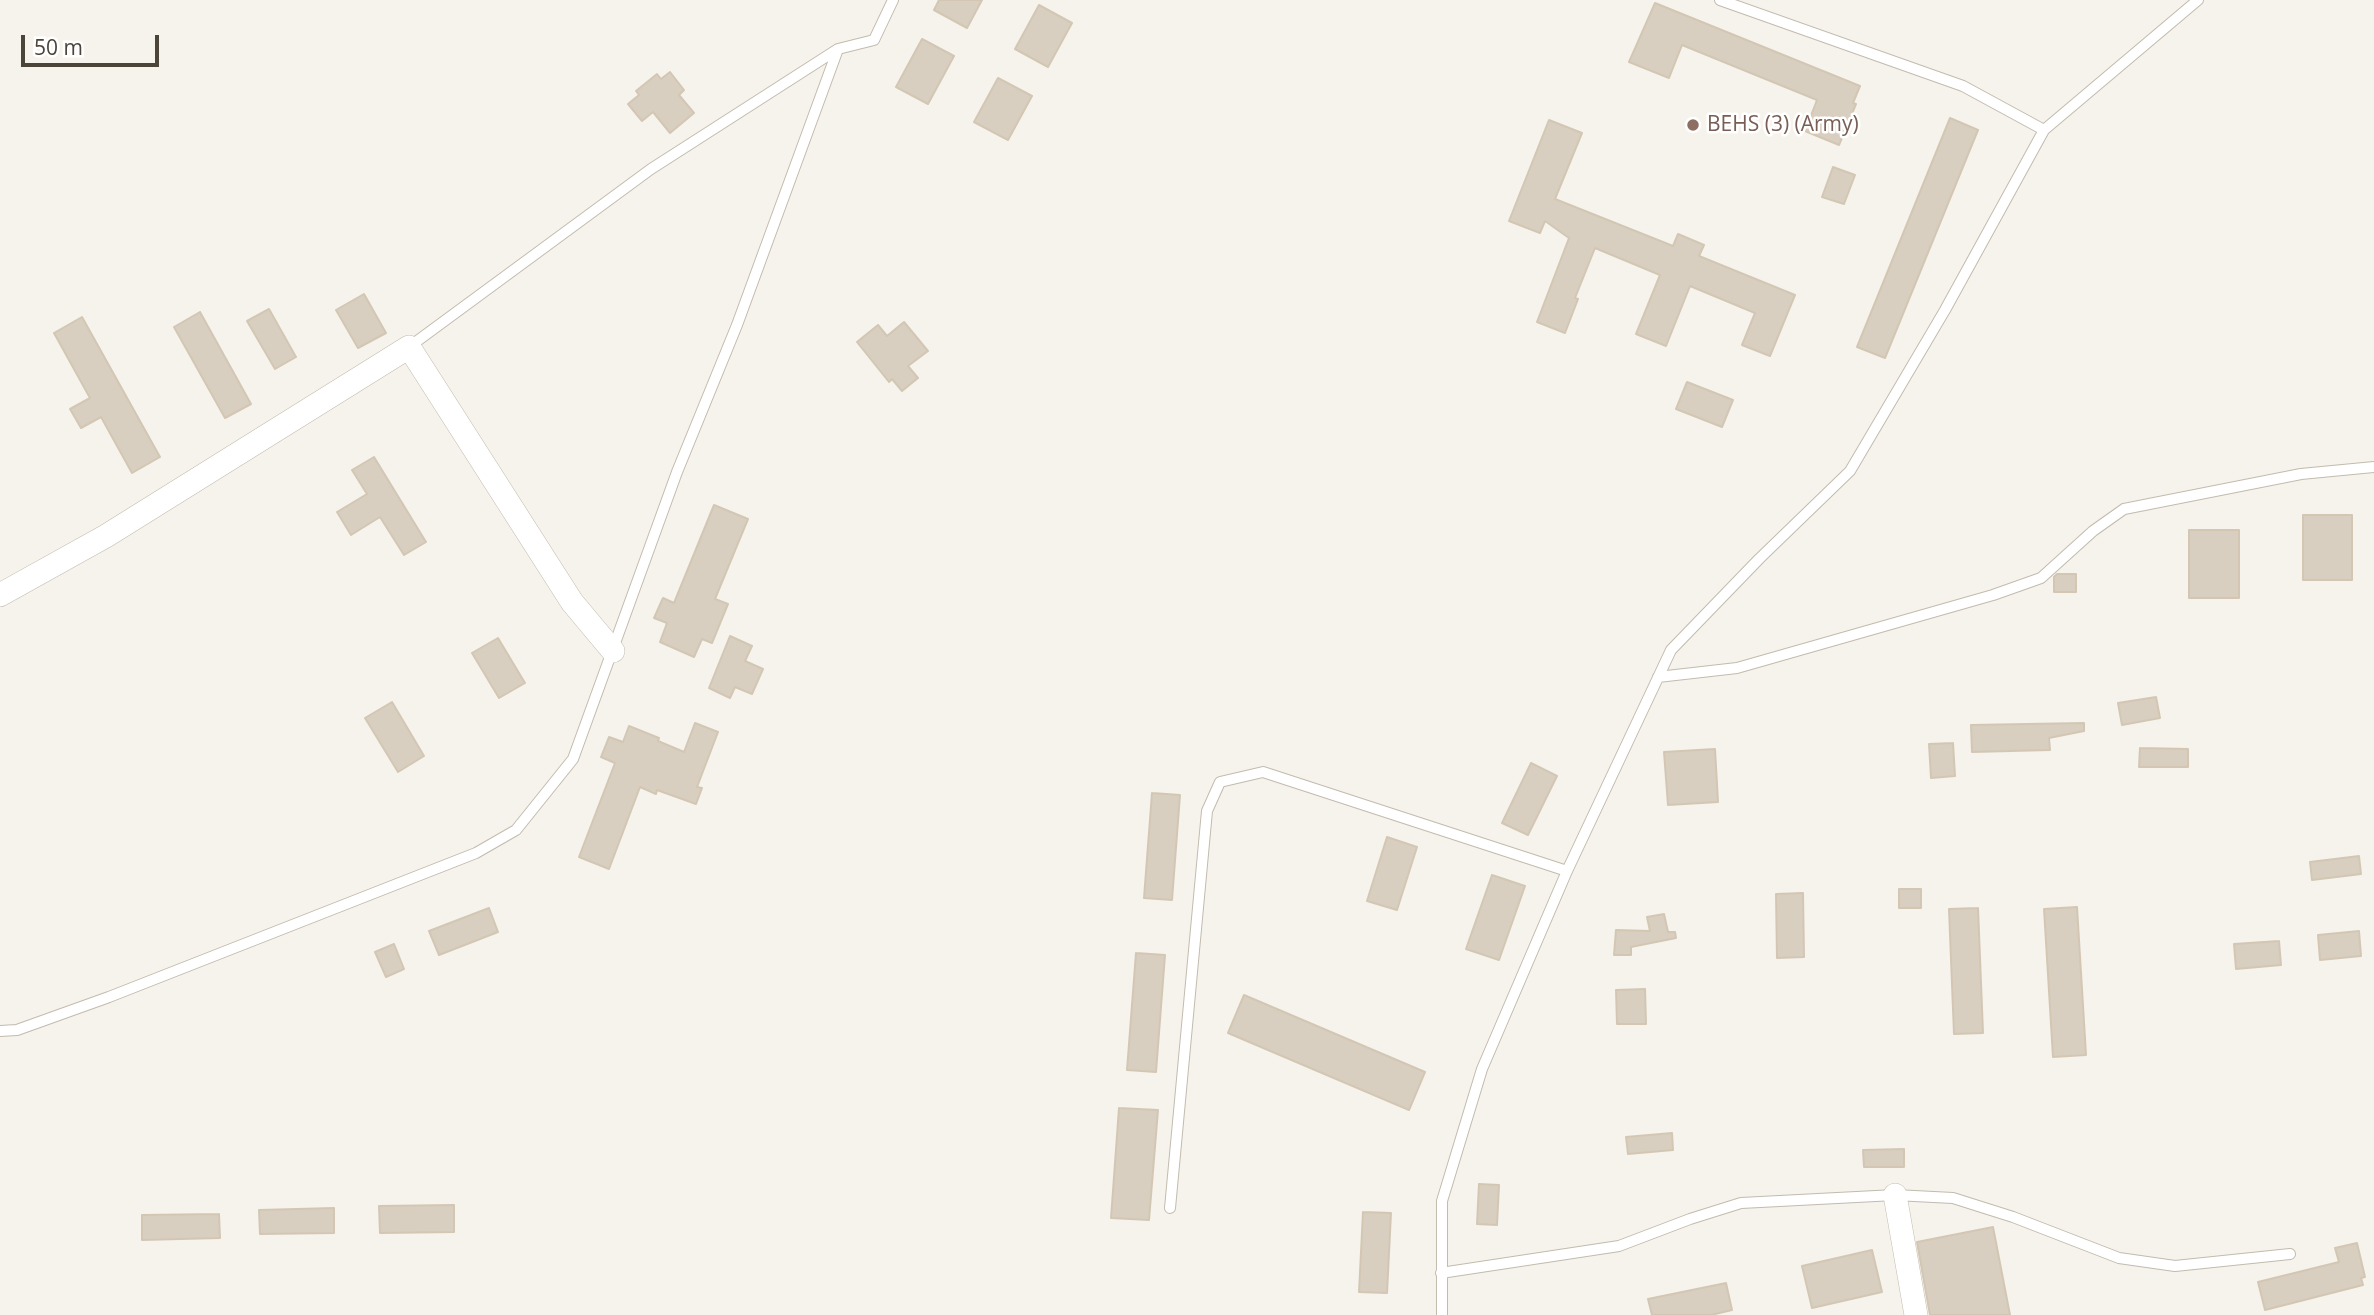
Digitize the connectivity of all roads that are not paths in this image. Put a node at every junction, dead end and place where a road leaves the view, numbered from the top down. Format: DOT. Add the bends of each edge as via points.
graph roads {
  1 [pos="893,0"];
  2 [pos="1720,0"];
  3 [pos="2198,0"];
  4 [pos="838,50"];
  5 [pos="2043,130"];
  6 [pos="409,347"];
  7 [pos="2374,467"];
  8 [pos="0,595"];
  9 [pos="614,651"];
  10 [pos="1658,677"];
  11 [pos="1567,871"];
  12 [pos="0,1031"];
  13 [pos="1895,1195"];
  14 [pos="1170,1208"];
  15 [pos="2290,1254"];
  16 [pos="1441,1273"];
  17 [pos="1442,1315"];
  18 [pos="1916,1315"];
  1 -- 4 [label="lane" via="874,40"];
  2 -- 5 [label="lane" via="1963,86"];
  3 -- 5 [label="lane"];
  4 -- 6 [label="lane" via="651,169"];
  4 -- 9 [label="lane"];
  5 -- 10 [label="lane" via="1850,471 1671,649"];
  6 -- 8 [label="street" via="106,536"];
  6 -- 9 [label="street" via="572,602"];
  7 -- 10 [label="lane" via="2301,474 2124,509 2041,578 1737,668"];
  9 -- 12 [label="lane" via="573,759 516,830 476,853 109,998 17,1030"];
  10 -- 11 [label="lane"];
  11 -- 14 [label="lane" via="1263,772 1220,782 1207,811"];
  11 -- 16 [label="lane" via="1482,1069 1442,1201"];
  13 -- 15 [label="lane" via="1953,1198 2130,1260 2175,1266"];
  13 -- 16 [label="lane" via="1741,1203 1619,1246"];
  13 -- 18 [label="street"];
  16 -- 17 [label="lane"];
}
